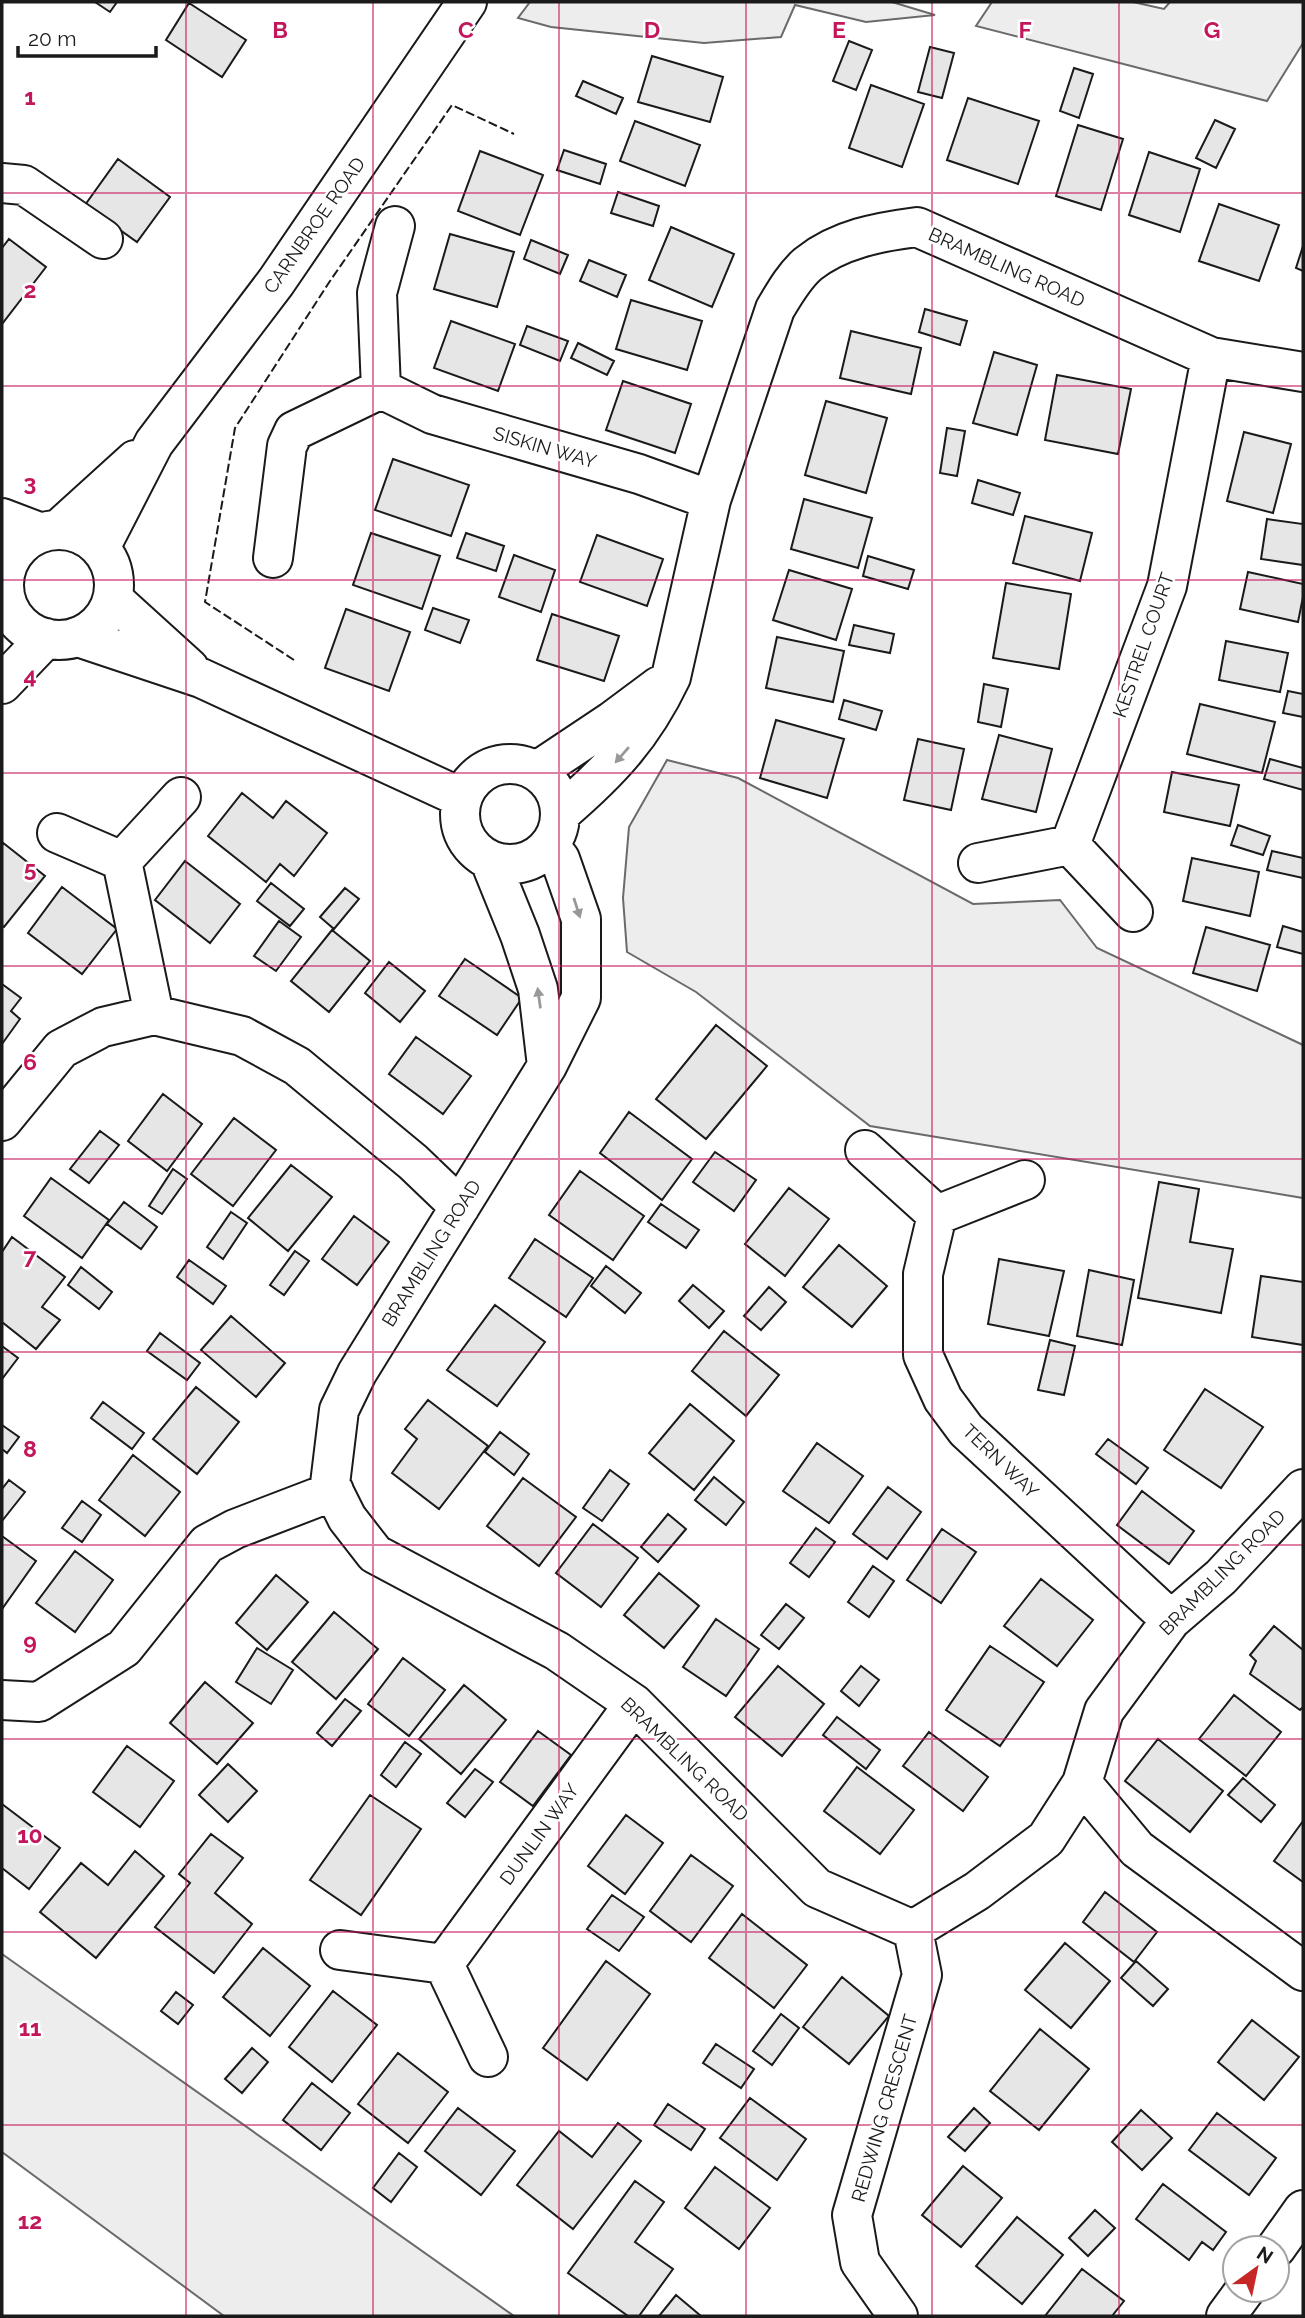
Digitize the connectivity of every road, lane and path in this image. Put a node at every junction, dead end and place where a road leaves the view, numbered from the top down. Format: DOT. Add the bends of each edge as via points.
graph roads {
  1 [pos="467,2"];
  2 [pos="2,183"];
  3 [pos="395,226"];
  4 [pos="103,239"];
  5 [pos="1211,357"];
  6 [pos="1303,372"];
  7 [pos="381,389"];
  8 [pos="154,443"];
  9 [pos="711,500"];
  10 [pos="2,518"];
  11 [pos="49,531"];
  12 [pos="100,548"];
  13 [pos="273,558"];
  14 [pos="4,595"];
  15 [pos="113,599"];
  16 [pos="62,637"];
  17 [pos="671,677"];
  18 [pos="201,678"];
  19 [pos="2,684"];
  20 [pos="537,771"];
  21 [pos="181,797"];
  22 [pos="462,797"];
  23 [pos="556,830"];
  24 [pos="57,833"];
  25 [pos="1070,845"];
  26 [pos="490,860"];
  27 [pos="122,861"];
  28 [pos="978,863"];
  29 [pos="1133,912"];
  30 [pos="154,1015"];
  31 [pos="547,1066"];
  32 [pos="2,1122"];
  33 [pos="865,1150"];
  34 [pos="1026,1180"];
  35 [pos="460,1207"];
  36 [pos="937,1215"];
  37 [pos="1303,1489"];
  38 [pos="334,1491"];
  39 [pos="1171,1620"];
  40 [pos="2,1700"];
  41 [pos="634,1704"];
  42 [pos="1082,1783"];
  43 [pos="913,1930"];
  44 [pos="340,1950"];
  45 [pos="444,1964"];
  46 [pos="1303,1971"];
  47 [pos="488,2057"];
  48 [pos="1303,2210"];
  49 [pos="1286,2234"];
  50 [pos="898,2316"];
  1 -- 8 [label="street, CARNBROE ROAD" via="276,282"];
  2 -- 4 [label="street" via="24,186"];
  3 -- 7 [label="street" via="377,293"];
  5 -- 6 [label="street, BRAMBLING ROAD"];
  5 -- 9 [label="street, BRAMBLING ROAD" via="917,227 877,233 841,245 807,265 788,286 775,309"];
  5 -- 25 [label="street, KESTREL COURT" via="1167,586"];
  7 -- 9 [label="street, SISKIN WAY" via="432,414 639,474"];
  7 -- 13 [label="street" via="294,431 287,446"];
  8 -- 11 [label="street, CARNBROE ROAD"];
  8 -- 12 [label="street, CARNBROE ROAD"];
  9 -- 17 [label="street, BRAMBLING ROAD"];
  10 -- 11 [label="street"];
  11 -- 12 [label="street" via="85,535"];
  11 -- 14 [label="street" via="17,548 10,557"];
  12 -- 15 [label="street" via="112,566"];
  14 -- 16 [label="street" via="20,624"];
  15 -- 16 [label="street" via="95,627"];
  15 -- 18 [label="street"];
  16 -- 18 [label="street"];
  16 -- 19 [label="street"];
  17 -- 20 [label="street"];
  17 -- 23 [label="street, BRAMBLING ROAD, one-way" via="634,742"];
  18 -- 22 [label="street"];
  20 -- 22 [label="street" via="508,763 491,767 471,782"];
  20 -- 23 [label="street" via="558,796"];
  21 -- 27 [label="street"];
  22 -- 26 [label="street" via="462,829 475,851"];
  23 -- 26 [label="street" via="528,862 511,865"];
  23 -- 31 [label="street, BRAMBLING ROAD, one-way" via="581,919 581,998"];
  24 -- 27 [label="street"];
  25 -- 28 [label="street"];
  25 -- 29 [label="street"];
  31 -- 26 [label="street, one-way" via="538,989"];
  27 -- 30 [label="street"];
  30 -- 32 [label="street" via="103,1027 61,1049"];
  30 -- 35 [label="street" via="242,1036 297,1066"];
  31 -- 35 [label="street, BRAMBLING ROAD"];
  33 -- 36 [label="street"];
  34 -- 36 [label="street"];
  35 -- 38 [label="street, BRAMBLING ROAD" via="356,1373 339,1410 330,1484"];
  36 -- 39 [label="street, TERN WAY" via="923,1274 923,1355 943,1399 966,1430"];
  37 -- 39 [label="street, BRAMBLING ROAD" via="1221,1577"];
  38 -- 40 [label="street" via="206,1544 124,1648 39,1702"];
  38 -- 41 [label="street, BRAMBLING ROAD" via="346,1518 375,1554 556,1651"];
  39 -- 42 [label="street, BRAMBLING ROAD" via="1104,1711"];
  41 -- 43 [label="street, BRAMBLING ROAD" via="817,1888"];
  41 -- 45 [label="street, DUNLIN WAY"];
  42 -- 43 [label="street, BRAMBLING ROAD" via="1046,1839 977,1891"];
  42 -- 46 [label="street" via="1137,1849"];
  43 -- 50 [label="street, REDWING CRESCENT" via="922,1975 852,2215 860,2262"];
  44 -- 45 [label="street"];
  45 -- 47 [label="street"];
  48 -- 49 [label="street"];
}
